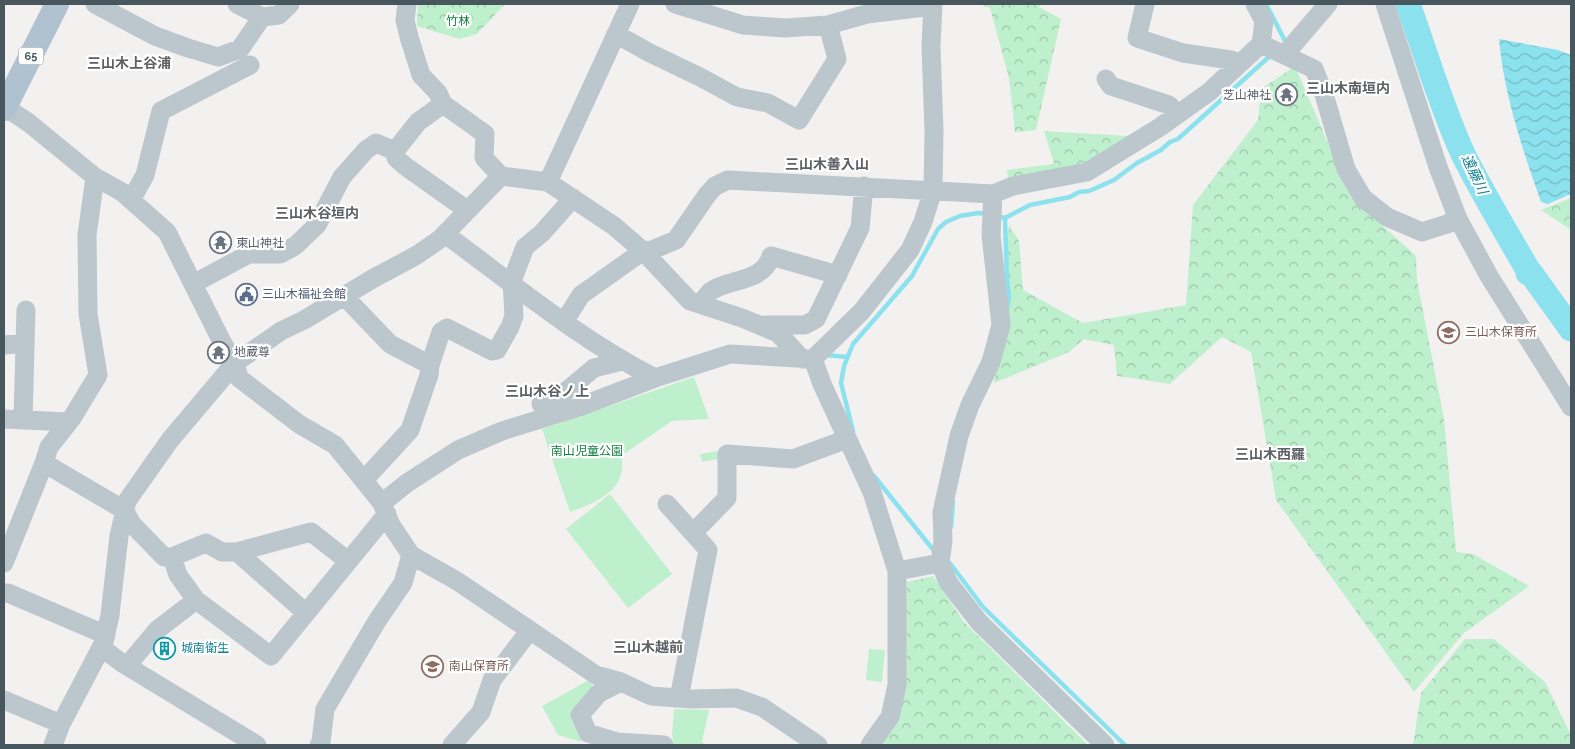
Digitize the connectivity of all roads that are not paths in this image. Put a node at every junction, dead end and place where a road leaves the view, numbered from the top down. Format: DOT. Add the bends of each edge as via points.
graph roads {
  1 [pos="57,4"];
  2 [pos="94,4"];
  3 [pos="236,4"];
  4 [pos="290,4"];
  5 [pos="407,4"];
  6 [pos="630,4"];
  7 [pos="675,4"];
  8 [pos="1145,4"];
  9 [pos="1255,4"];
  10 [pos="1328,4"];
  11 [pos="1385,4"];
  12 [pos="934,5"];
  13 [pos="262,17"];
  14 [pos="828,25"];
  15 [pos="616,34"];
  16 [pos="1273,49"];
  17 [pos="1239,63"];
  18 [pos="250,65"];
  19 [pos="1106,79"];
  20 [pos="444,104"];
  21 [pos="4,108"];
  22 [pos="1178,115"];
  23 [pos="395,151"];
  24 [pos="501,176"];
  25 [pos="95,177"];
  26 [pos="548,182"];
  27 [pos="864,186"];
  28 [pos="933,190"];
  29 [pos="993,194"];
  30 [pos="574,198"];
  31 [pos="131,200"];
  32 [pos="467,210"];
  33 [pos="1458,218"];
  34 [pos="445,234"];
  35 [pos="643,251"];
  36 [pos="838,275"];
  37 [pos="193,284"];
  38 [pos="512,284"];
  39 [pos="344,296"];
  40 [pos="701,304"];
  41 [pos="26,310"];
  42 [pos="564,322"];
  43 [pos="759,325"];
  44 [pos="24,343"];
  45 [pos="4,345"];
  46 [pos="808,359"];
  47 [pos="622,361"];
  48 [pos="235,363"];
  49 [pos="430,365"];
  50 [pos="655,378"];
  51 [pos="541,404"];
  52 [pos="1571,405"];
  53 [pos="4,419"];
  54 [pos="23,420"];
  55 [pos="68,422"];
  56 [pos="847,439"];
  57 [pos="44,463"];
  58 [pos="364,480"];
  59 [pos="667,504"];
  60 [pos="384,509"];
  61 [pos="124,510"];
  62 [pos="693,533"];
  63 [pos="237,552"];
  64 [pos="412,555"];
  65 [pos="172,557"];
  66 [pos="348,561"];
  67 [pos="4,563"];
  68 [pos="940,564"];
  69 [pos="897,571"];
  70 [pos="4,593"];
  71 [pos="196,600"];
  72 [pos="306,613"];
  73 [pos="530,630"];
  74 [pos="104,642"];
  75 [pos="127,666"];
  76 [pos="621,682"];
  77 [pos="679,698"];
  78 [pos="4,700"];
  79 [pos="61,724"];
  80 [pos="53,745"];
  81 [pos="256,745"];
  82 [pos="319,745"];
  83 [pos="452,745"];
  84 [pos="664,745"];
  85 [pos="818,745"];
  86 [pos="870,745"];
  87 [pos="1105,745"];
  1 -- 21 [label="main road, 65"];
  2 -- 13 [label="street" via="155,36 218,57 240,49"];
  3 -- 13 [label="street"];
  4 -- 13 [label="street" via="279,15"];
  5 -- 20 [label="street" via="405,20 421,75"];
  6 -- 15 [label="street"];
  7 -- 14 [label="street" via="743,25 785,28"];
  8 -- 17 [label="street" via="1136,38 1183,53"];
  9 -- 16 [label="street"];
  10 -- 16 [label="street"];
  11 -- 33 [label="street"];
  12 -- 14 [label="street" via="867,14"];
  12 -- 28 [label="street" via="931,46"];
  14 -- 15 [label="street" via="837,59 799,120 768,103 737,97"];
  15 -- 26 [label="street"];
  16 -- 17 [label="street"];
  16 -- 33 [label="street" via="1314,69 1346,169 1362,198 1387,216 1422,232"];
  17 -- 22 [label="street" via="1210,92"];
  18 -- 31 [label="street" via="162,111 145,175"];
  19 -- 22 [label="street" via="1111,86 1169,105"];
  20 -- 23 [label="street" via="418,122"];
  20 -- 24 [label="street" via="485,134 484,158"];
  21 -- 25 [label="street" via="29,123"];
  22 -- 29 [label="street" via="1087,172 1014,186"];
  23 -- 32 [label="street" via="396,158 405,166"];
  23 -- 37 [label="street" via="376,144 366,150 342,177 317,225 295,246 280,254 249,254"];
  24 -- 26 [label="street"];
  24 -- 32 [label="street"];
  25 -- 31 [label="street"];
  25 -- 55 [label="street" via="87,235 88,314 98,375"];
  26 -- 30 [label="street"];
  27 -- 28 [label="street"];
  27 -- 35 [label="street" via="728,180 707,195 676,240"];
  27 -- 36 [label="street" via="860,228"];
  28 -- 29 [label="street"];
  28 -- 46 [label="street" via="910,250 862,311"];
  29 -- 68 [label="street" via="992,235 1001,325 990,362 959,436 942,512"];
  30 -- 35 [label="street"];
  30 -- 38 [label="street" via="525,248"];
  31 -- 37 [label="street" via="167,232"];
  32 -- 34 [label="street"];
  33 -- 52 [label="street" via="1488,276"];
  34 -- 38 [label="street"];
  34 -- 39 [label="street" via="417,255"];
  35 -- 40 [label="street" via="690,301"];
  35 -- 42 [label="street" via="581,296"];
  36 -- 40 [label="street" via="771,256 761,272 710,292"];
  36 -- 43 [label="street" via="816,319 805,325"];
  37 -- 48 [label="street"];
  38 -- 42 [label="street"];
  38 -- 49 [label="street" via="514,316 497,350 492,351 447,328 441,332"];
  39 -- 48 [label="street" via="281,330"];
  39 -- 49 [label="street" via="390,344"];
  40 -- 43 [label="street"];
  41 -- 44 [label="street"];
  42 -- 47 [label="street"];
  43 -- 46 [label="street" via="778,333"];
  44 -- 45 [label="street"];
  44 -- 54 [label="street"];
  46 -- 50 [label="street" via="730,354"];
  46 -- 56 [label="street"];
  47 -- 50 [label="street"];
  47 -- 51 [label="street" via="594,368 564,393"];
  48 -- 58 [label="street" via="239,378 298,424 336,445"];
  48 -- 61 [label="street" via="170,440"];
  49 -- 58 [label="street" via="410,430"];
  50 -- 60 [label="street" via="502,431 458,450 407,483"];
  53 -- 54 [label="street"];
  54 -- 55 [label="street"];
  55 -- 57 [label="street" via="49,447"];
  56 -- 62 [label="street" via="793,458 727,454 727,498"];
  56 -- 69 [label="street" via="872,492"];
  57 -- 61 [label="street"];
  57 -- 67 [label="street"];
  58 -- 60 [label="street"];
  59 -- 62 [label="street"];
  60 -- 64 [label="street"];
  60 -- 66 [label="street"];
  61 -- 65 [label="street" via="132,524 164,557"];
  61 -- 74 [label="street"];
  62 -- 77 [label="street" via="708,550"];
  63 -- 65 [label="street" via="222,552 206,543"];
  63 -- 66 [label="street" via="311,532"];
  63 -- 72 [label="street"];
  64 -- 73 [label="street"];
  64 -- 82 [label="street" via="403,583 325,709"];
  65 -- 71 [label="street" via="178,575"];
  66 -- 72 [label="street"];
  68 -- 69 [label="street"];
  68 -- 87 [label="street" via="948,582 979,622"];
  69 -- 86 [label="street" via="896,685 890,717"];
  70 -- 74 [label="street"];
  71 -- 72 [label="street" via="271,656"];
  71 -- 75 [label="street" via="158,630"];
  73 -- 76 [label="street" via="596,674"];
  73 -- 83 [label="street" via="492,680 481,712"];
  74 -- 75 [label="street"];
  74 -- 79 [label="street"];
  75 -- 81 [label="street"];
  76 -- 77 [label="street" via="651,696"];
  76 -- 84 [label="street" via="599,693 580,714 588,734 617,742"];
  77 -- 85 [label="street" via="736,698 754,704"];
  78 -- 79 [label="street"];
  79 -- 80 [label="street"];
}
